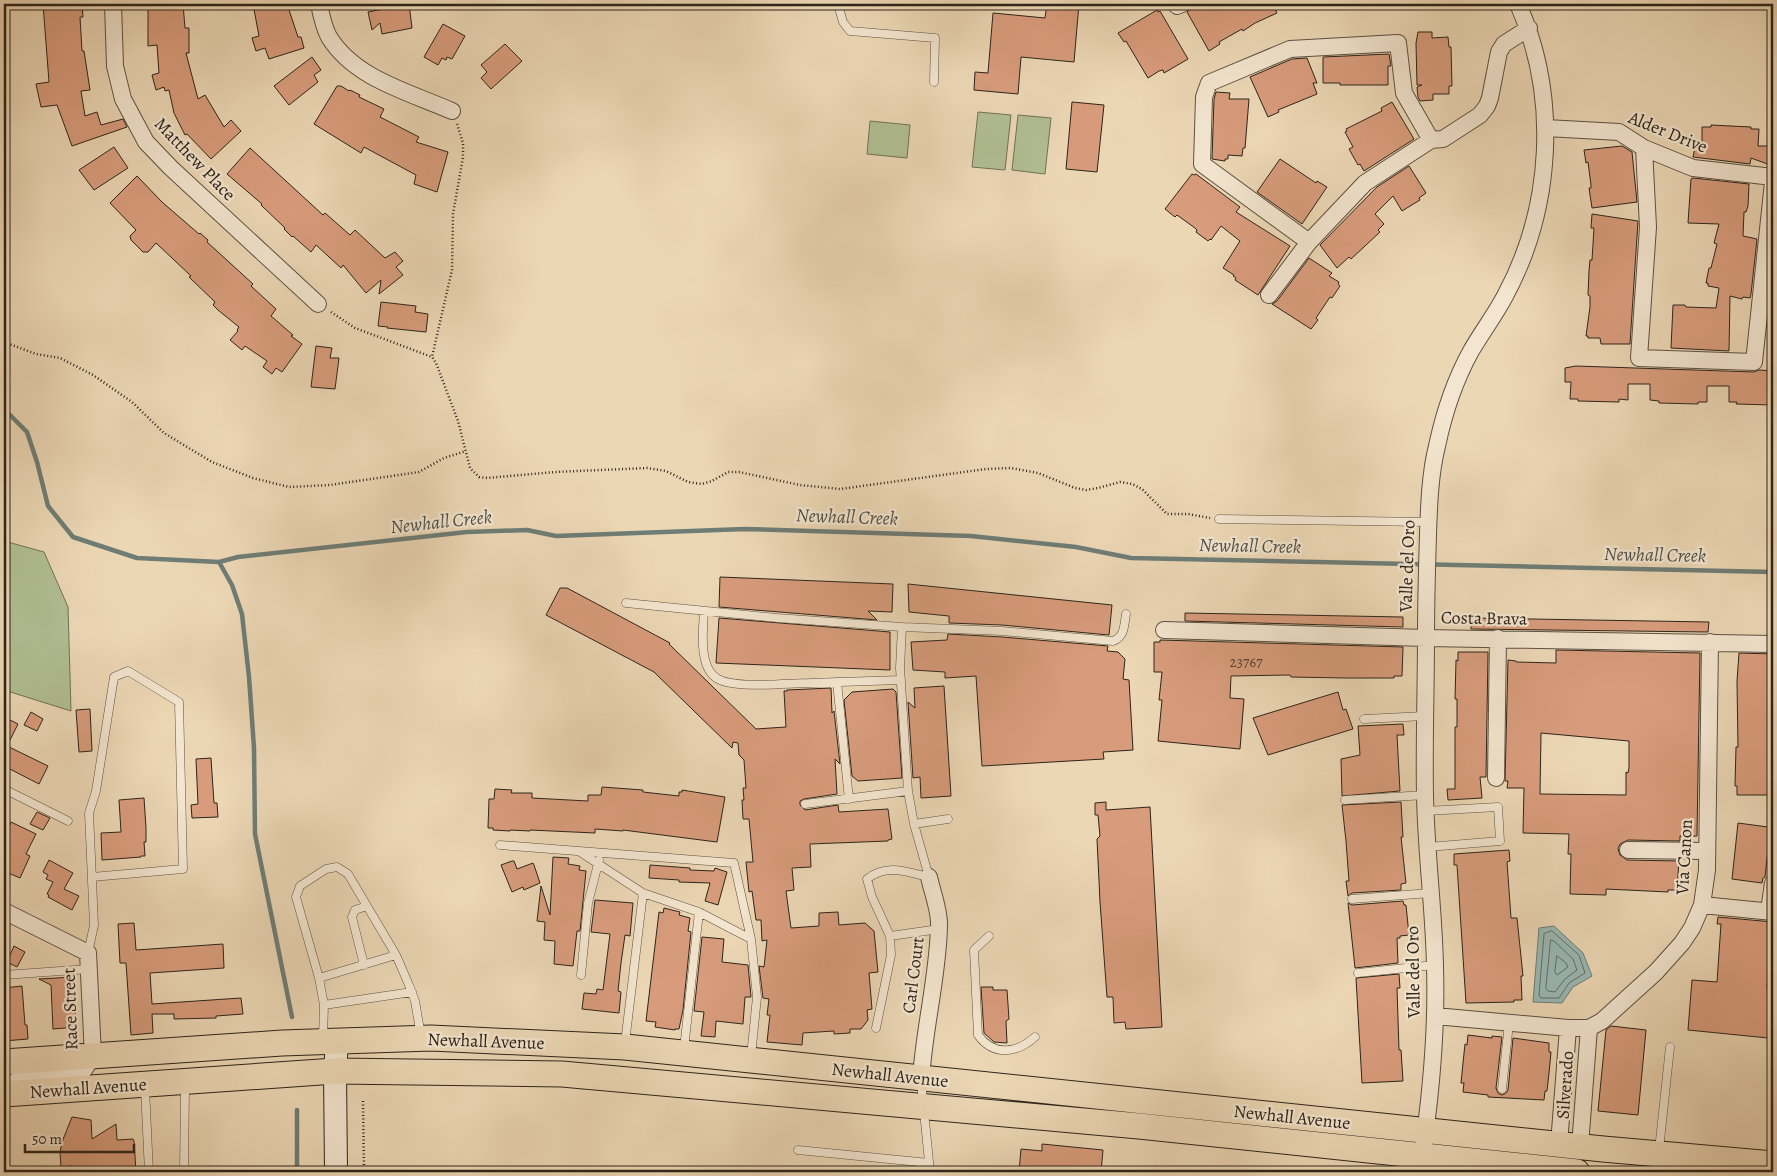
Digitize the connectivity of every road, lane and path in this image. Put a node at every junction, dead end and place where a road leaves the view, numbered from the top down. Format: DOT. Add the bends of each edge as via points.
graph roads {
  1 [pos="113,4"];
  2 [pos="319,4"];
  3 [pos="838,4"];
  4 [pos="1518,4"];
  5 [pos="1529,28"];
  6 [pos="934,82"];
  7 [pos="452,111"];
  8 [pos="1546,128"];
  9 [pos="1431,140"];
  10 [pos="1644,148"];
  11 [pos="1773,177"];
  12 [pos="1773,182"];
  13 [pos="1308,242"];
  14 [pos="1269,295"];
  15 [pos="318,304"];
  16 [pos="4,342"];
  17 [pos="432,357"];
  18 [pos="466,451"];
  19 [pos="1219,519"];
  20 [pos="1428,526"];
  21 [pos="626,603"];
  22 [pos="704,611"];
  23 [pos="1126,614"];
  24 [pos="902,628"];
  25 [pos="1164,630"];
  26 [pos="1426,638"];
  27 [pos="1498,638"];
  28 [pos="1710,642"];
  29 [pos="1773,644"];
  30 [pos="901,680"];
  31 [pos="837,682"];
  32 [pos="1425,716"];
  33 [pos="1364,718"];
  34 [pos="1496,778"];
  35 [pos="4,789"];
  36 [pos="908,792"];
  37 [pos="849,798"];
  38 [pos="1346,800"];
  39 [pos="1425,803"];
  40 [pos="805,804"];
  41 [pos="948,819"];
  42 [pos="68,821"];
  43 [pos="914,824"];
  44 [pos="500,844"];
  45 [pos="1428,847"];
  46 [pos="1628,850"];
  47 [pos="1706,851"];
  48 [pos="578,852"];
  49 [pos="601,853"];
  50 [pos="598,864"];
  51 [pos="92,877"];
  52 [pos="929,877"];
  53 [pos="1773,883"];
  54 [pos="643,893"];
  55 [pos="1430,893"];
  56 [pos="1352,898"];
  57 [pos="1702,905"];
  58 [pos="367,906"];
  59 [pos="4,911"];
  60 [pos="1771,911"];
  61 [pos="699,912"];
  62 [pos="939,929"];
  63 [pos="890,936"];
  64 [pos="989,936"];
  65 [pos="751,939"];
  66 [pos="88,953"];
  67 [pos="396,954"];
  68 [pos="364,964"];
  69 [pos="1435,965"];
  70 [pos="89,969"];
  71 [pos="1358,973"];
  72 [pos="4,975"];
  73 [pos="581,975"];
  74 [pos="319,978"];
  75 [pos="412,992"];
  76 [pos="324,1006"];
  77 [pos="1436,1016"];
  78 [pos="1509,1023"];
  79 [pos="876,1028"];
  80 [pos="1568,1028"];
  81 [pos="1589,1028"];
  82 [pos="1035,1036"];
  83 [pos="421,1039"];
  84 [pos="330,1042"];
  85 [pos="625,1047"];
  86 [pos="1670,1047"];
  87 [pos="684,1053"];
  88 [pos="93,1056"];
  89 [pos="751,1061"];
  90 [pos="4,1062"];
  91 [pos="335,1071"];
  92 [pos="921,1079"];
  93 [pos="184,1081"];
  94 [pos="145,1084"];
  95 [pos="1502,1089"];
  96 [pos="4,1090"];
  97 [pos="4,1094"];
  98 [pos="363,1101"];
  99 [pos="923,1105"];
  100 [pos="1205,1120"];
  101 [pos="1426,1130"];
  102 [pos="1570,1145"];
  103 [pos="798,1150"];
  104 [pos="1658,1154"];
  105 [pos="1422,1156"];
  106 [pos="929,1163"];
  107 [pos="4,1164"];
  108 [pos="1773,1164"];
  109 [pos="4,1172"];
  110 [pos="149,1172"];
  111 [pos="184,1172"];
  112 [pos="336,1172"];
  113 [pos="364,1172"];
  114 [pos="930,1172"];
  115 [pos="1577,1172"];
  1 -- 15 [label="street, Matthew Place" via="115,66 131,116 146,142"];
  2 -- 7 [label="street" via="328,36 344,57 367,75"];
  3 -- 6 [label="lane" via="843,22 850,31 935,38"];
  4 -- 5 [label="street, Valle del Oro"];
  5 -- 8 [label="street, Valle del Oro" via="1540,74"];
  5 -- 9 [label="street" via="1504,44 1499,52 1490,98 1480,115 1443,139"];
  7 -- 17 [label="path" via="464,156 453,214 452,270"];
  8 -- 10 [label="street, Alder Drive" via="1619,132"];
  8 -- 20 [label="street, Valle del Oro" via="1543,180 1536,216 1523,259 1505,297 1470,352 1454,389 1436,448"];
  9 -- 13 [label="street" via="1366,183"];
  9 -- 13 [label="street" via="1404,93 1398,43 1290,49 1209,83 1204,97 1202,164"];
  10 -- 11 [label="street, Alder Drive" via="1693,168"];
  10 -- 12 [label="street" via="1648,227 1639,358 1754,362"];
  13 -- 14 [label="street"];
  15 -- 17 [label="path" via="355,328"];
  16 -- 18 [label="path" via="36,354 60,358 93,375 132,402 164,433 212,462 252,478 289,486 330,485 419,472 444,458"];
  17 -- 18 [label="path"];
  18 -- 19 [label="path" via="470,468 479,477 487,478 647,468 702,484 728,472 739,472 800,485 840,489 1011,468 1038,472 1086,490 1120,482 1132,484 1167,514"];
  19 -- 20 [label="lane"];
  20 -- 26 [label="street, Valle del Oro"];
  21 -- 22 [label="lane"];
  22 -- 24 [label="lane"];
  22 -- 31 [label="lane" via="702,649 706,663 717,679 770,685"];
  23 -- 24 [label="lane" via="1122,635 1113,641 1002,630"];
  24 -- 30 [label="lane"];
  25 -- 26 [label="street, Costa Brava"];
  26 -- 27 [label="street, Costa Brava"];
  26 -- 32 [label="street, Valle del Oro"];
  27 -- 28 [label="street, Costa Brava"];
  27 -- 34 [label="street"];
  28 -- 29 [label="street, Costa Brava"];
  28 -- 47 [label="street, Via Canon"];
  30 -- 31 [label="lane"];
  30 -- 36 [label="lane"];
  31 -- 37 [label="lane"];
  32 -- 33 [label="lane"];
  32 -- 39 [label="street, Valle del Oro"];
  35 -- 42 [label="lane"];
  36 -- 37 [label="lane"];
  36 -- 43 [label="lane"];
  37 -- 40 [label="lane"];
  38 -- 39 [label="lane"];
  39 -- 45 [label="street, Valle del Oro"];
  39 -- 45 [label="lane" via="1498,807 1500,841"];
  41 -- 43 [label="lane"];
  43 -- 52 [label="lane"];
  44 -- 48 [label="lane"];
  45 -- 55 [label="street, Valle del Oro"];
  46 -- 47 [label="street"];
  47 -- 57 [label="street, Via Canon"];
  48 -- 49 [label="lane"];
  48 -- 50 [label="lane"];
  49 -- 50 [label="lane"];
  49 -- 65 [label="lane" via="734,863"];
  50 -- 54 [label="lane"];
  50 -- 73 [label="lane" via="588,903"];
  51 -- 51 [label="lane" via="90,813 114,677 128,671 179,702 183,869"];
  51 -- 66 [label="lane" via="94,925"];
  52 -- 62 [label="street, Carl Court"];
  52 -- 63 [label="lane" via="892,869 876,872 868,879 872,897"];
  53 -- 60 [label="street"];
  54 -- 61 [label="lane"];
  54 -- 85 [label="lane"];
  55 -- 56 [label="lane"];
  55 -- 69 [label="street, Valle del Oro"];
  57 -- 60 [label="street"];
  57 -- 81 [label="street, Via Canon" via="1682,944 1602,1021"];
  58 -- 67 [label="lane"];
  58 -- 68 [label="lane" via="355,910 352,917"];
  58 -- 74 [label="lane" via="348,874 337,867 326,869 300,886 296,897"];
  59 -- 66 [label="street, Race Street"];
  61 -- 65 [label="lane"];
  61 -- 87 [label="lane"];
  62 -- 63 [label="lane"];
  62 -- 92 [label="street, Carl Court"];
  63 -- 79 [label="lane" via="891,955"];
  64 -- 82 [label="lane" via="974,950 978,1035 984,1044 998,1050 1025,1046"];
  65 -- 89 [label="lane" via="757,997"];
  66 -- 70 [label="street, Race Street"];
  67 -- 68 [label="lane"];
  67 -- 75 [label="lane"];
  68 -- 74 [label="lane"];
  69 -- 71 [label="lane"];
  69 -- 77 [label="street, Valle del Oro"];
  70 -- 72 [label="lane"];
  70 -- 88 [label="street, Race Street"];
  74 -- 76 [label="lane"];
  75 -- 76 [label="lane"];
  75 -- 83 [label="lane"];
  76 -- 84 [label="lane"];
  77 -- 78 [label="street"];
  77 -- 101 [label="street, Valle del Oro"];
  78 -- 80 [label="street"];
  78 -- 95 [label="lane"];
  80 -- 81 [label="street"];
  80 -- 102 [label="street, Silverado"];
  81 -- 102 [label="street, Silverado"];
  83 -- 84 [label="main road, Newhall Avenue"];
  83 -- 85 [label="main road, Newhall Avenue"];
  84 -- 88 [label="main road, Newhall Avenue"];
  84 -- 91 [label="street"];
  85 -- 87 [label="main road, Newhall Avenue"];
  86 -- 104 [label="lane"];
  87 -- 89 [label="main road, Newhall Avenue"];
  88 -- 90 [label="main road, Newhall Avenue"];
  88 -- 96 [label="street, Race Street" via="79,1074 17,1080"];
  89 -- 92 [label="main road, Newhall Avenue"];
  91 -- 93 [label="main road, Newhall Avenue"];
  91 -- 99 [label="main road, Newhall Avenue" via="562,1074"];
  91 -- 112 [label="street"];
  92 -- 99 [label="lane"];
  92 -- 100 [label="main road, Newhall Avenue"];
  93 -- 94 [label="main road, Newhall Avenue"];
  93 -- 111 [label="lane"];
  94 -- 97 [label="main road, Newhall Avenue"];
  94 -- 110 [label="lane"];
  98 -- 113 [label="path"];
  99 -- 100 [label="main road, Newhall Avenue"];
  99 -- 106 [label="lane"];
  100 -- 101 [label="main road, Newhall Avenue"];
  100 -- 105 [label="main road, Newhall Avenue"];
  101 -- 102 [label="main road, Newhall Avenue"];
  101 -- 105 [label="street, Valle del Oro"];
  102 -- 104 [label="main road, Newhall Avenue"];
  103 -- 106 [label="lane"];
  104 -- 108 [label="main road, Newhall Avenue"];
  105 -- 115 [label="main road, Newhall Avenue"];
  106 -- 114 [label="lane"];
  107 -- 109 [label="lane"];
}
